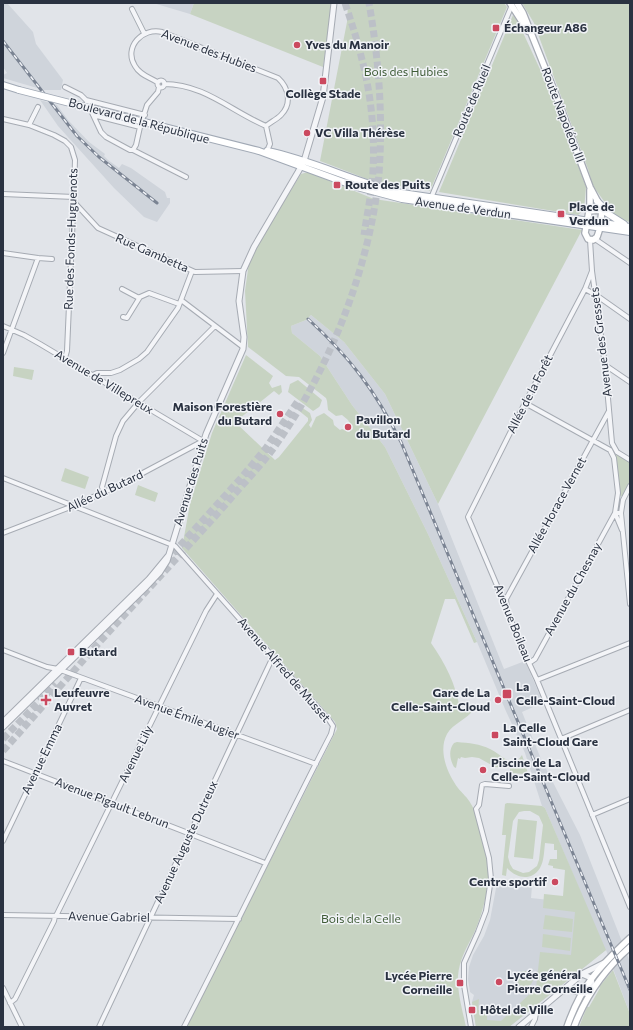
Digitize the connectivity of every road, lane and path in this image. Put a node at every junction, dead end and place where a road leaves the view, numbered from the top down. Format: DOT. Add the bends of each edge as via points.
graph roads {
  1 [pos="334,3"];
  2 [pos="513,4"];
  3 [pos="132,9"];
  4 [pos="144,33"];
  5 [pos="3,85"];
  6 [pos="158,85"];
  7 [pos="65,87"];
  8 [pos="3,88"];
  9 [pos="20,90"];
  10 [pos="86,100"];
  11 [pos="38,107"];
  12 [pos="92,115"];
  13 [pos="145,115"];
  14 [pos="3,118"];
  15 [pos="141,123"];
  16 [pos="29,125"];
  17 [pos="266,126"];
  18 [pos="133,150"];
  19 [pos="267,150"];
  20 [pos="259,151"];
  21 [pos="302,164"];
  22 [pos="186,177"];
  23 [pos="590,188"];
  24 [pos="3,194"];
  25 [pos="431,198"];
  26 [pos="74,199"];
  27 [pos="597,201"];
  28 [pos="602,210"];
  29 [pos="589,211"];
  30 [pos="613,218"];
  31 [pos="586,223"];
  32 [pos="600,225"];
  33 [pos="630,228"];
  34 [pos="592,239"];
  35 [pos="3,253"];
  36 [pos="38,258"];
  37 [pos="52,258"];
  38 [pos="630,264"];
  39 [pos="192,271"];
  40 [pos="243,271"];
  41 [pos="592,271"];
  42 [pos="122,289"];
  43 [pos="585,289"];
  44 [pos="596,295"];
  45 [pos="139,298"];
  46 [pos="180,302"];
  47 [pos="123,317"];
  48 [pos="630,319"];
  49 [pos="3,326"];
  50 [pos="215,326"];
  51 [pos="11,330"];
  52 [pos="243,347"];
  53 [pos="3,353"];
  54 [pos="65,358"];
  55 [pos="604,365"];
  56 [pos="93,375"];
  57 [pos="630,382"];
  58 [pos="139,402"];
  59 [pos="525,403"];
  60 [pos="609,411"];
  61 [pos="593,440"];
  62 [pos="203,441"];
  63 [pos="630,460"];
  64 [pos="3,478"];
  65 [pos="630,486"];
  66 [pos="104,492"];
  67 [pos="618,493"];
  68 [pos="625,496"];
  69 [pos="73,506"];
  70 [pos="621,511"];
  71 [pos="615,513"];
  72 [pos="468,517"];
  73 [pos="622,530"];
  74 [pos="3,533"];
  75 [pos="172,545"];
  76 [pos="218,594"];
  77 [pos="506,599"];
  78 [pos="630,604"];
  79 [pos="630,643"];
  80 [pos="3,650"];
  81 [pos="274,658"];
  82 [pos="529,663"];
  83 [pos="59,670"];
  84 [pos="81,678"];
  85 [pos="537,680"];
  86 [pos="159,707"];
  87 [pos="630,710"];
  88 [pos="11,717"];
  89 [pos="3,722"];
  90 [pos="3,727"];
  91 [pos="236,735"];
  92 [pos="561,739"];
  93 [pos="3,761"];
  94 [pos="316,764"];
  95 [pos="35,774"];
  96 [pos="509,786"];
  97 [pos="630,799"];
  98 [pos="112,804"];
  99 [pos="592,815"];
  100 [pos="190,834"];
  101 [pos="3,841"];
  102 [pos="265,863"];
  103 [pos="630,907"];
  104 [pos="3,915"];
  105 [pos="55,916"];
  106 [pos="151,917"];
  107 [pos="239,918"];
  108 [pos="630,938"];
  109 [pos="630,947"];
  110 [pos="604,962"];
  111 [pos="582,974"];
  112 [pos="591,978"];
  113 [pos="3,988"];
  114 [pos="593,988"];
  115 [pos="562,992"];
  116 [pos="582,992"];
  117 [pos="590,994"];
  118 [pos="10,1003"];
  119 [pos="536,1013"];
  120 [pos="22,1027"];
  121 [pos="100,1027"];
  122 [pos="184,1027"];
  123 [pos="471,1027"];
  124 [pos="519,1027"];
  125 [pos="531,1027"];
  126 [pos="567,1027"];
  127 [pos="574,1027"];
  1 -- 21 [label="street, Avenue des Puits" via="323,97"];
  2 -- 23 [label="main road, Route Napoléon III" via="536,43"];
  2 -- 25 [label="street, Route de Rueil"];
  3 -- 4 [label="street"];
  4 -- 6 [label="street, Avenue des Hubies" via="133,46 132,59 138,72"];
  4 -- 17 [label="street, Avenue des Hubies" via="162,32 278,78 287,90 287,103 282,113"];
  5 -- 9 [label="main road, Boulevard de la République"];
  6 -- 13 [label="street" via="158,92 147,106"];
  6 -- 17 [label="street" via="162,87 164,84 174,84 205,92"];
  7 -- 10 [label="street"];
  8 -- 9 [label="main road, Boulevard de la République"];
  9 -- 15 [label="main road, Boulevard de la République, bridge"];
  10 -- 12 [label="street"];
  10 -- 13 [label="street"];
  11 -- 16 [label="street"];
  12 -- 15 [label="street"];
  12 -- 18 [label="street" via="106,137"];
  13 -- 15 [label="street"];
  14 -- 16 [label="street, Rue des Fonds-Huguenots"];
  15 -- 18 [label="street"];
  15 -- 20 [label="main road, Boulevard de la République"];
  16 -- 26 [label="street, Rue des Fonds-Huguenots" via="65,141 71,147 75,160"];
  17 -- 19 [label="street" via="270,144"];
  18 -- 22 [label="street"];
  19 -- 20 [label="main road, Boulevard de la République"];
  19 -- 21 [label="main road, Boulevard de la République"];
  20 -- 21 [label="main road, Boulevard de la République"];
  21 -- 25 [label="main road, Avenue de Verdun" via="388,190"];
  21 -- 31 [label="main road, Avenue de Verdun" via="357,187 402,199"];
  21 -- 40 [label="street, Avenue des Puits" via="254,246"];
  23 -- 27 [label="main road, Route Napoléon III"];
  23 -- 29 [label="main road, Route Napoléon III"];
  24 -- 26 [label="street"];
  25 -- 31 [label="main road, Avenue de Verdun"];
  26 -- 39 [label="street, Rue Gambetta" via="98,228"];
  26 -- 54 [label="street, Rue des Fonds-Huguenots"];
  27 -- 28 [label="main road, Route Napoléon III"];
  27 -- 30 [label="main road"];
  28 -- 29 [label="main road"];
  28 -- 30 [label="main road"];
  28 -- 32 [label="main road"];
  29 -- 31 [label="main road, Route Napoléon III"];
  30 -- 33 [label="main road"];
  31 -- 32 [label="main road, Avenue de Verdun"];
  31 -- 34 [label="main road" via="585,235"];
  32 -- 33 [label="main road, Avenue de Verdun"];
  32 -- 34 [label="main road" via="597,237"];
  34 -- 38 [label="street"];
  34 -- 41 [label="street, Avenue des Gressets"];
  35 -- 36 [label="street"];
  36 -- 37 [label="street"];
  36 -- 51 [label="street"];
  39 -- 40 [label="street, Rue Gambetta"];
  39 -- 46 [label="street"];
  40 -- 52 [label="street, Avenue des Puits" via="239,301"];
  41 -- 43 [label="street, Allée de la Forêt"];
  41 -- 44 [label="street, Avenue des Gressets"];
  42 -- 45 [label="street"];
  43 -- 44 [label="street"];
  43 -- 59 [label="street, Allée de la Forêt"];
  44 -- 48 [label="street"];
  44 -- 55 [label="street, Avenue des Gressets"];
  45 -- 46 [label="street" via="149,294"];
  45 -- 47 [label="street" via="127,318"];
  46 -- 50 [label="street"];
  46 -- 56 [label="street" via="147,352 139,359 120,370"];
  49 -- 51 [label="street, Avenue de Villepreux"];
  50 -- 52 [label="street"];
  50 -- 58 [label="street"];
  51 -- 53 [label="street"];
  51 -- 54 [label="street, Avenue de Villepreux"];
  52 -- 62 [label="street, Avenue des Puits"];
  54 -- 56 [label="street, Avenue de Villepreux"];
  55 -- 57 [label="street"];
  55 -- 60 [label="street, Avenue des Gressets"];
  56 -- 58 [label="street, Avenue de Villepreux"];
  58 -- 62 [label="street, Avenue de Villepreux"];
  58 -- 66 [label="street" via="116,436 102,487"];
  59 -- 61 [label="street"];
  59 -- 72 [label="street, Allée de la Forêt"];
  60 -- 61 [label="street, Allée Horace Vernet"];
  60 -- 63 [label="street, Avenue des Gressets" via="612,443 617,452"];
  61 -- 67 [label="street" via="612,453"];
  61 -- 77 [label="street, Allée Horace Vernet"];
  62 -- 66 [label="street, Allée du Butard"];
  62 -- 75 [label="street, Avenue des Puits"];
  64 -- 69 [label="street"];
  65 -- 68 [label="street"];
  66 -- 69 [label="street, Allée du Butard"];
  67 -- 68 [label="street"];
  67 -- 71 [label="street"];
  68 -- 70 [label="street"];
  69 -- 74 [label="street, Allée du Butard"];
  69 -- 75 [label="street"];
  70 -- 71 [label="street"];
  70 -- 73 [label="street"];
  71 -- 73 [label="street"];
  71 -- 82 [label="street, Avenue du Chesnay" via="535,659"];
  72 -- 77 [label="street, Avenue Boileau" via="501,595"];
  73 -- 78 [label="street"];
  75 -- 76 [label="street, Avenue Alfred de Musset"];
  75 -- 83 [label="street, Avenue des Puits" via="164,566 155,578"];
  76 -- 81 [label="street, Avenue Alfred de Musset"];
  76 -- 86 [label="street, Avenue Lily" via="206,611"];
  77 -- 82 [label="street, Avenue Boileau" via="506,608"];
  79 -- 85 [label="street"];
  80 -- 83 [label="street, Avenue Émile Augier"];
  81 -- 91 [label="street, Avenue Auguste Dutreux"];
  81 -- 94 [label="street, Avenue Alfred de Musset" via="333,726"];
  82 -- 85 [label="street, Avenue Boileau"];
  83 -- 84 [label="street, Avenue Émile Augier"];
  83 -- 88 [label="street, Avenue des Puits"];
  84 -- 86 [label="street, Avenue Émile Augier"];
  84 -- 95 [label="street, Avenue Emma"];
  85 -- 92 [label="street, Avenue Boileau"];
  86 -- 91 [label="street, Avenue Émile Augier"];
  86 -- 98 [label="street, Avenue Lily"];
  87 -- 92 [label="street"];
  88 -- 89 [label="street, Avenue des Puits"];
  88 -- 90 [label="street, Avenue des Puits"];
  91 -- 94 [label="street, Avenue Émile Augier"];
  91 -- 100 [label="street, Avenue Auguste Dutreux"];
  92 -- 99 [label="street, Avenue Boileau"];
  93 -- 95 [label="street, Avenue Pigault Lebrun"];
  94 -- 102 [label="street, Avenue Alfred de Musset"];
  95 -- 98 [label="street, Avenue Pigault Lebrun"];
  95 -- 101 [label="street, Avenue Emma"];
  96 -- 123 [label="street" via="482,785 476,809 489,858 491,880 486,911 464,963 464,985"];
  97 -- 99 [label="street"];
  98 -- 100 [label="street, Avenue Pigault Lebrun"];
  98 -- 105 [label="street, Avenue Lily"];
  99 -- 103 [label="street, Avenue Boileau"];
  100 -- 102 [label="street, Avenue Pigault Lebrun"];
  100 -- 106 [label="street, Avenue Auguste Dutreux"];
  102 -- 107 [label="street, Avenue Alfred de Musset"];
  104 -- 105 [label="street, Avenue Gabriel"];
  105 -- 106 [label="street, Avenue Gabriel"];
  105 -- 118 [label="street, Avenue Lily" via="14,1000"];
  106 -- 107 [label="street, Avenue Gabriel"];
  106 -- 121 [label="street, Avenue Auguste Dutreux"];
  107 -- 122 [label="street, Avenue Alfred de Musset"];
  108 -- 110 [label="main road"];
  109 -- 114 [label="main road"];
  110 -- 111 [label="street"];
  110 -- 112 [label="main road"];
  111 -- 112 [label="street"];
  111 -- 115 [label="street"];
  112 -- 114 [label="street"];
  112 -- 116 [label="main road"];
  113 -- 118 [label="street"];
  114 -- 117 [label="main road"];
  115 -- 116 [label="street"];
  115 -- 119 [label="street"];
  116 -- 117 [label="street"];
  116 -- 126 [label="main road"];
  117 -- 127 [label="main road"];
  118 -- 120 [label="street"];
  119 -- 124 [label="street"];
  119 -- 125 [label="street"];
}
